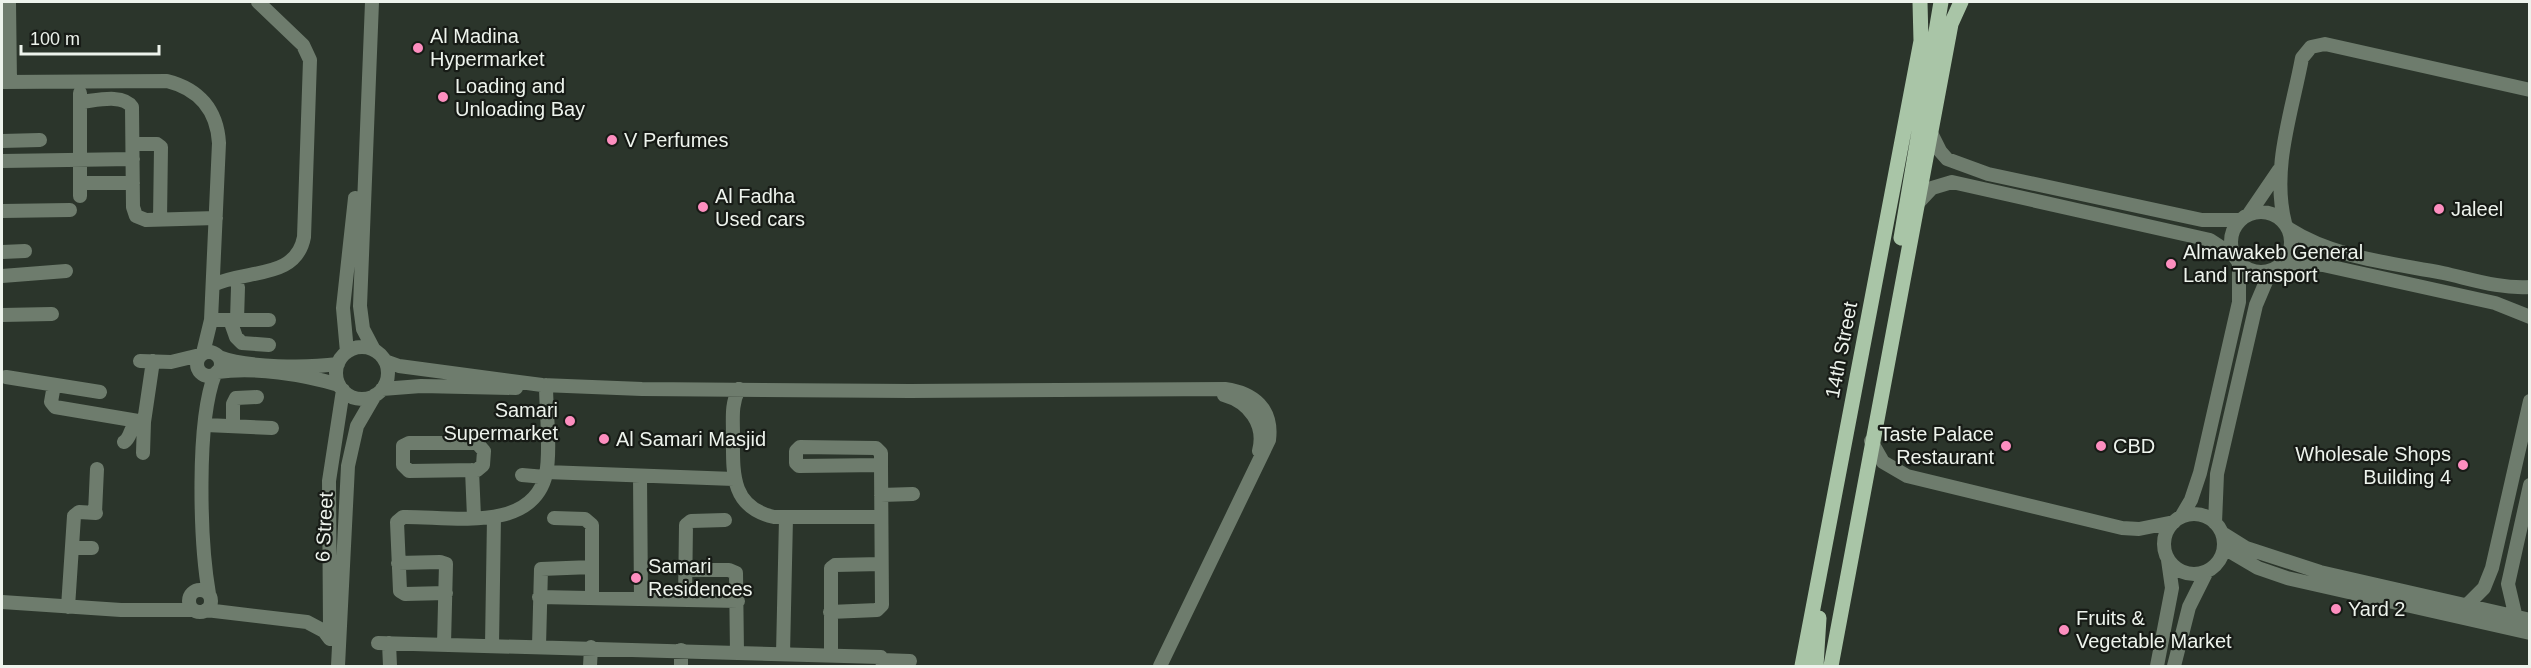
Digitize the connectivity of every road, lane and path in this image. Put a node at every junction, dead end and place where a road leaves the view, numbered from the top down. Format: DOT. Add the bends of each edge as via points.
graph roads {
  1 [pos="9,2"];
  2 [pos="258,2"];
  3 [pos="365,2"];
  4 [pos="372,2"];
  5 [pos="1920,2"];
  6 [pos="1941,2"];
  7 [pos="1961,2"];
  8 [pos="6,82"];
  9 [pos="80,82"];
  10 [pos="2529,90"];
  11 [pos="80,102"];
  12 [pos="1931,133"];
  13 [pos="2,141"];
  14 [pos="133,144"];
  15 [pos="133,159"];
  16 [pos="80,160"];
  17 [pos="2,161"];
  18 [pos="34,161"];
  19 [pos="2280,168"];
  20 [pos="2023,181"];
  21 [pos="133,183"];
  22 [pos="1966,185"];
  23 [pos="1918,203"];
  24 [pos="70,210"];
  25 [pos="2,211"];
  26 [pos="2244,217"];
  27 [pos="216,218"];
  28 [pos="160,220"];
  29 [pos="2287,226"];
  30 [pos="2,252"];
  31 [pos="2236,260"];
  32 [pos="2275,269"];
  33 [pos="66,271"];
  34 [pos="20,275"];
  35 [pos="2,276"];
  36 [pos="213,285"];
  37 [pos="238,287"];
  38 [pos="2529,287"];
  39 [pos="52,314"];
  40 [pos="2,315"];
  41 [pos="2529,317"];
  42 [pos="211,320"];
  43 [pos="233,320"];
  44 [pos="269,320"];
  45 [pos="1893,327"];
  46 [pos="270,345"];
  47 [pos="374,350"];
  48 [pos="347,352"];
  49 [pos="210,355"];
  50 [pos="385,361"];
  51 [pos="171,362"];
  52 [pos="338,364"];
  53 [pos="198,370"];
  54 [pos="216,373"];
  55 [pos="6,377"];
  56 [pos="54,385"];
  57 [pos="544,385"];
  58 [pos="341,388"];
  59 [pos="725,389"];
  60 [pos="739,389"];
  61 [pos="378,392"];
  62 [pos="257,397"];
  63 [pos="2529,401"];
  64 [pos="207,404"];
  65 [pos="733,407"];
  66 [pos="87,412"];
  67 [pos="141,422"];
  68 [pos="206,425"];
  69 [pos="233,426"];
  70 [pos="272,428"];
  71 [pos="1871,441"];
  72 [pos="124,442"];
  73 [pos="143,453"];
  74 [pos="881,465"];
  75 [pos="98,469"];
  76 [pos="472,471"];
  77 [pos="545,474"];
  78 [pos="522,475"];
  79 [pos="640,476"];
  80 [pos="734,479"];
  81 [pos="2529,485"];
  82 [pos="881,495"];
  83 [pos="914,495"];
  84 [pos="474,517"];
  85 [pos="494,517"];
  86 [pos="880,517"];
  87 [pos="554,518"];
  88 [pos="786,518"];
  89 [pos="725,520"];
  90 [pos="2177,520"];
  91 [pos="2219,528"];
  92 [pos="72,548"];
  93 [pos="92,548"];
  94 [pos="2224,548"];
  95 [pos="203,550"];
  96 [pos="2168,558"];
  97 [pos="398,564"];
  98 [pos="881,564"];
  99 [pos="592,567"];
  100 [pos="685,570"];
  101 [pos="2207,571"];
  102 [pos="192,593"];
  103 [pos="446,593"];
  104 [pos="209,595"];
  105 [pos="539,597"];
  106 [pos="592,598"];
  107 [pos="640,599"];
  108 [pos="685,600"];
  109 [pos="738,601"];
  110 [pos="2,602"];
  111 [pos="1813,604"];
  112 [pos="330,605"];
  113 [pos="2466,606"];
  114 [pos="68,607"];
  115 [pos="152,610"];
  116 [pos="200,610"];
  117 [pos="830,612"];
  118 [pos="239,614"];
  119 [pos="2523,619"];
  120 [pos="307,622"];
  121 [pos="2529,633"];
  122 [pos="330,639"];
  123 [pos="444,644"];
  124 [pos="492,645"];
  125 [pos="539,646"];
  126 [pos="591,647"];
  127 [pos="681,651"];
  128 [pos="736,652"];
  129 [pos="783,654"];
  130 [pos="831,656"];
  131 [pos="880,658"];
  132 [pos="910,661"];
  133 [pos="330,666"];
  134 [pos="338,666"];
  135 [pos="390,666"];
  136 [pos="590,666"];
  137 [pos="681,666"];
  138 [pos="1160,666"];
  139 [pos="1802,666"];
  140 [pos="1816,666"];
  141 [pos="1831,666"];
  142 [pos="2157,666"];
  143 [pos="2174,666"];
  1 -- 8 [label="street"];
  2 -- 36 [label="street" via="303,45 310,60 304,237 299,252 282,267 231,276"];
  3 -- 48 [label="street" via="355,206 344,308"];
  4 -- 47 [label="street" via="360,306 363,329"];
  5 -- 111 [label="main road, 14th Street" via="1921,41"];
  6 -- 45 [label="main road" via="1895,272"];
  7 -- 12 [label="main road" via="1951,24"];
  8 -- 9 [label="street"];
  9 -- 11 [label="street"];
  9 -- 27 [label="street" via="167,81 180,84 201,98 218,130"];
  10 -- 19 [label="street" via="2316,45 2302,58"];
  11 -- 14 [label="street" via="129,102"];
  11 -- 16 [label="street"];
  12 -- 20 [label="street" via="1940,151 1952,162"];
  12 -- 23 [label="main road"];
  13 -- 18 [label="street" via="36,140"];
  14 -- 15 [label="street"];
  14 -- 28 [label="street" via="160,145"];
  15 -- 16 [label="street"];
  15 -- 21 [label="street"];
  16 -- 18 [label="street"];
  16 -- 21 [label="street" via="80,190"];
  17 -- 18 [label="street"];
  19 -- 26 [label="street"];
  19 -- 29 [label="street" via="2279,194"];
  20 -- 22 [label="street" via="1972,174 1965,178"];
  20 -- 26 [label="street" via="2202,220"];
  21 -- 28 [label="street" via="136,216"];
  22 -- 23 [label="street" via="1942,183"];
  22 -- 31 [label="street" via="2210,240 2226,248"];
  23 -- 45 [label="main road"];
  24 -- 25 [label="street"];
  26 -- 29 [label="street" via="2268,213"];
  26 -- 31 [label="street" via="2231,236"];
  27 -- 28 [label="street"];
  27 -- 36 [label="street"];
  29 -- 32 [label="street" via="2291,249"];
  29 -- 38 [label="street" via="2315,243 2345,253 2500,286"];
  30 -- 34 [label="street" via="22,251"];
  31 -- 32 [label="street" via="2248,270"];
  31 -- 90 [label="street" via="2239,302 2200,473 2191,500"];
  32 -- 41 [label="street" via="2294,263 2323,265 2495,303"];
  32 -- 91 [label="street" via="2256,305 2217,474"];
  33 -- 34 [label="street"];
  34 -- 35 [label="street"];
  36 -- 42 [label="street"];
  37 -- 43 [label="street"];
  39 -- 40 [label="street"];
  42 -- 43 [label="street"];
  42 -- 49 [label="street"];
  43 -- 44 [label="street"];
  43 -- 46 [label="street" via="236,336 242,343"];
  45 -- 71 [label="main road"];
  47 -- 48 [label="street" via="358,347"];
  47 -- 50 [label="street"];
  48 -- 52 [label="street"];
  49 -- 51 [label="street"];
  49 -- 52 [label="street" via="233,361 317,367"];
  49 -- 53 [label="street" via="197,359"];
  49 -- 54 [label="street" via="221,365"];
  50 -- 57 [label="street" via="411,368"];
  50 -- 61 [label="street" via="387,376"];
  51 -- 53 [label="street"];
  51 -- 67 [label="street" via="147,361"];
  52 -- 58 [label="street" via="336,373"];
  53 -- 54 [label="street" via="207,375"];
  53 -- 64 [label="street"];
  54 -- 58 [label="street" via="307,377"];
  54 -- 64 [label="street"];
  55 -- 56 [label="street"];
  56 -- 66 [label="street" via="53,405"];
  56 -- 66 [label="street" via="95,391"];
  57 -- 59 [label="street"];
  57 -- 61 [label="street" via="411,386"];
  57 -- 77 [label="street"];
  58 -- 61 [label="street" via="358,398"];
  58 -- 112 [label="street, 6 Street" via="330,474"];
  59 -- 60 [label="street"];
  59 -- 65 [label="street"];
  60 -- 65 [label="street"];
  60 -- 138 [label="street" via="1239,391 1258,401 1269,419 1269,440"];
  61 -- 134 [label="street, 6 Street" via="357,426 348,466"];
  62 -- 69 [label="street" via="236,398"];
  63 -- 113 [label="street" via="2492,568 2484,588"];
  64 -- 68 [label="street"];
  65 -- 80 [label="street"];
  66 -- 67 [label="street"];
  67 -- 72 [label="street" via="132,425"];
  67 -- 73 [label="street"];
  68 -- 69 [label="street"];
  68 -- 95 [label="street"];
  69 -- 70 [label="street"];
  71 -- 90 [label="street" via="1883,462 1907,476 2121,528 2139,529"];
  71 -- 141 [label="main road"];
  74 -- 74 [label="street" via="881,453 876,448 800,447 796,451 799,466"];
  74 -- 82 [label="street"];
  75 -- 92 [label="street" via="96,513 79,512 75,516"];
  76 -- 76 [label="street" via="483,465 484,451 477,443 409,443 402,449 402,465 409,471"];
  76 -- 84 [label="street"];
  77 -- 78 [label="street"];
  77 -- 79 [label="street"];
  77 -- 85 [label="street" via="538,491 524,507"];
  79 -- 80 [label="street"];
  79 -- 107 [label="street"];
  80 -- 88 [label="street" via="742,497 756,511"];
  81 -- 119 [label="street" via="2508,584"];
  82 -- 83 [label="street"];
  82 -- 86 [label="street"];
  84 -- 85 [label="street"];
  84 -- 97 [label="street" via="401,518 397,525"];
  85 -- 124 [label="street"];
  86 -- 88 [label="street"];
  86 -- 98 [label="street"];
  87 -- 99 [label="street" via="590,521"];
  88 -- 129 [label="street"];
  89 -- 100 [label="street" via="688,523"];
  90 -- 91 [label="street" via="2199,515"];
  90 -- 96 [label="street" via="2164,539"];
  91 -- 94 [label="street"];
  91 -- 113 [label="street" via="2246,548 2320,572"];
  92 -- 93 [label="street"];
  92 -- 114 [label="street"];
  94 -- 101 [label="street" via="2215,566"];
  94 -- 121 [label="street" via="2258,568 2287,578"];
  95 -- 102 [label="street"];
  95 -- 104 [label="street"];
  96 -- 101 [label="street" via="2184,573"];
  96 -- 142 [label="street" via="2172,588"];
  97 -- 103 [label="street" via="401,592"];
  97 -- 103 [label="street" via="444,563"];
  98 -- 117 [label="street" via="832,566"];
  98 -- 117 [label="street" via="881,608"];
  99 -- 105 [label="street" via="542,568"];
  99 -- 106 [label="street"];
  100 -- 108 [label="street"];
  100 -- 109 [label="street" via="733,571 738,576"];
  101 -- 143 [label="street" via="2189,607"];
  102 -- 104 [label="street" via="201,590"];
  102 -- 115 [label="street"];
  102 -- 116 [label="street" via="189,603"];
  103 -- 123 [label="street"];
  104 -- 116 [label="street" via="211,603"];
  104 -- 118 [label="street"];
  105 -- 106 [label="street"];
  105 -- 125 [label="street"];
  106 -- 107 [label="street"];
  107 -- 108 [label="street"];
  108 -- 109 [label="street"];
  109 -- 128 [label="street"];
  110 -- 114 [label="street"];
  111 -- 139 [label="main road, 14th Street"];
  111 -- 140 [label="main road" via="1819,621"];
  112 -- 120 [label="street" via="321,617"];
  112 -- 122 [label="street, 6 Street"];
  113 -- 119 [label="street"];
  114 -- 115 [label="street"];
  115 -- 116 [label="street"];
  116 -- 118 [label="street"];
  117 -- 130 [label="street"];
  118 -- 120 [label="street"];
  120 -- 122 [label="street"];
  122 -- 133 [label="street, 6 Street"];
  123 -- 124 [label="street"];
  123 -- 135 [label="street" via="384,643"];
  124 -- 125 [label="street"];
  125 -- 126 [label="street"];
  126 -- 127 [label="street"];
  126 -- 136 [label="street"];
  127 -- 128 [label="street"];
  127 -- 137 [label="street"];
  128 -- 129 [label="street"];
  129 -- 130 [label="street"];
  130 -- 131 [label="street"];
  131 -- 132 [label="street"];
}
